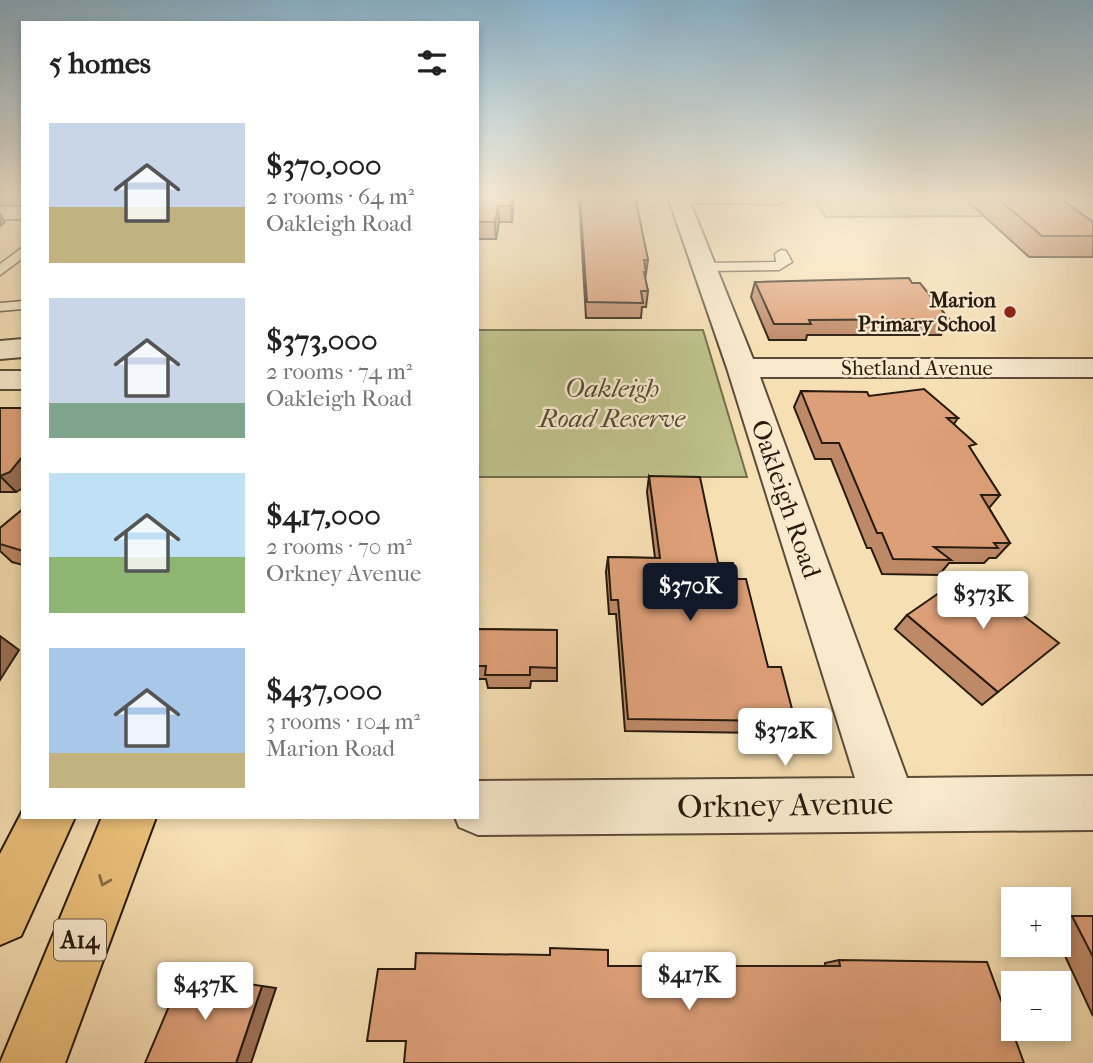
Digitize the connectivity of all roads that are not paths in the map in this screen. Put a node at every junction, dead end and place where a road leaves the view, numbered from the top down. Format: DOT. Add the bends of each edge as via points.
graph roads {
  1 [pos="696,247"];
  2 [pos="21,253"];
  3 [pos="781,254"];
  4 [pos="704,267"];
  5 [pos="0,273"];
  6 [pos="21,274"];
  7 [pos="21,305"];
  8 [pos="0,307"];
  9 [pos="21,348"];
  10 [pos="0,350"];
  11 [pos="742,368"];
  12 [pos="1093,368"];
  13 [pos="0,380"];
  14 [pos="21,380"];
  15 [pos="1093,803"];
  16 [pos="890,804"];
  17 [pos="479,808"];
  18 [pos="47,819"];
  19 [pos="128,819"];
  20 [pos="0,915"];
  21 [pos="31,1063"];
  1 -- 4 [label="street, Oakleigh Road"];
  2 -- 5 [label="lane"];
  3 -- 4 [label="lane" via="785,262 779,266"];
  4 -- 11 [label="street, Oakleigh Road"];
  5 -- 6 [label="lane"];
  7 -- 8 [label="lane"];
  9 -- 10 [label="street"];
  11 -- 12 [label="street, Shetland Avenue"];
  11 -- 16 [label="street, Oakleigh Road"];
  13 -- 14 [label="street"];
  15 -- 16 [label="street, Orkney Avenue"];
  16 -- 17 [label="street, Orkney Avenue"];
  18 -- 20 [label="main road"];
  19 -- 21 [label="main road, A14, one-way"];
}
